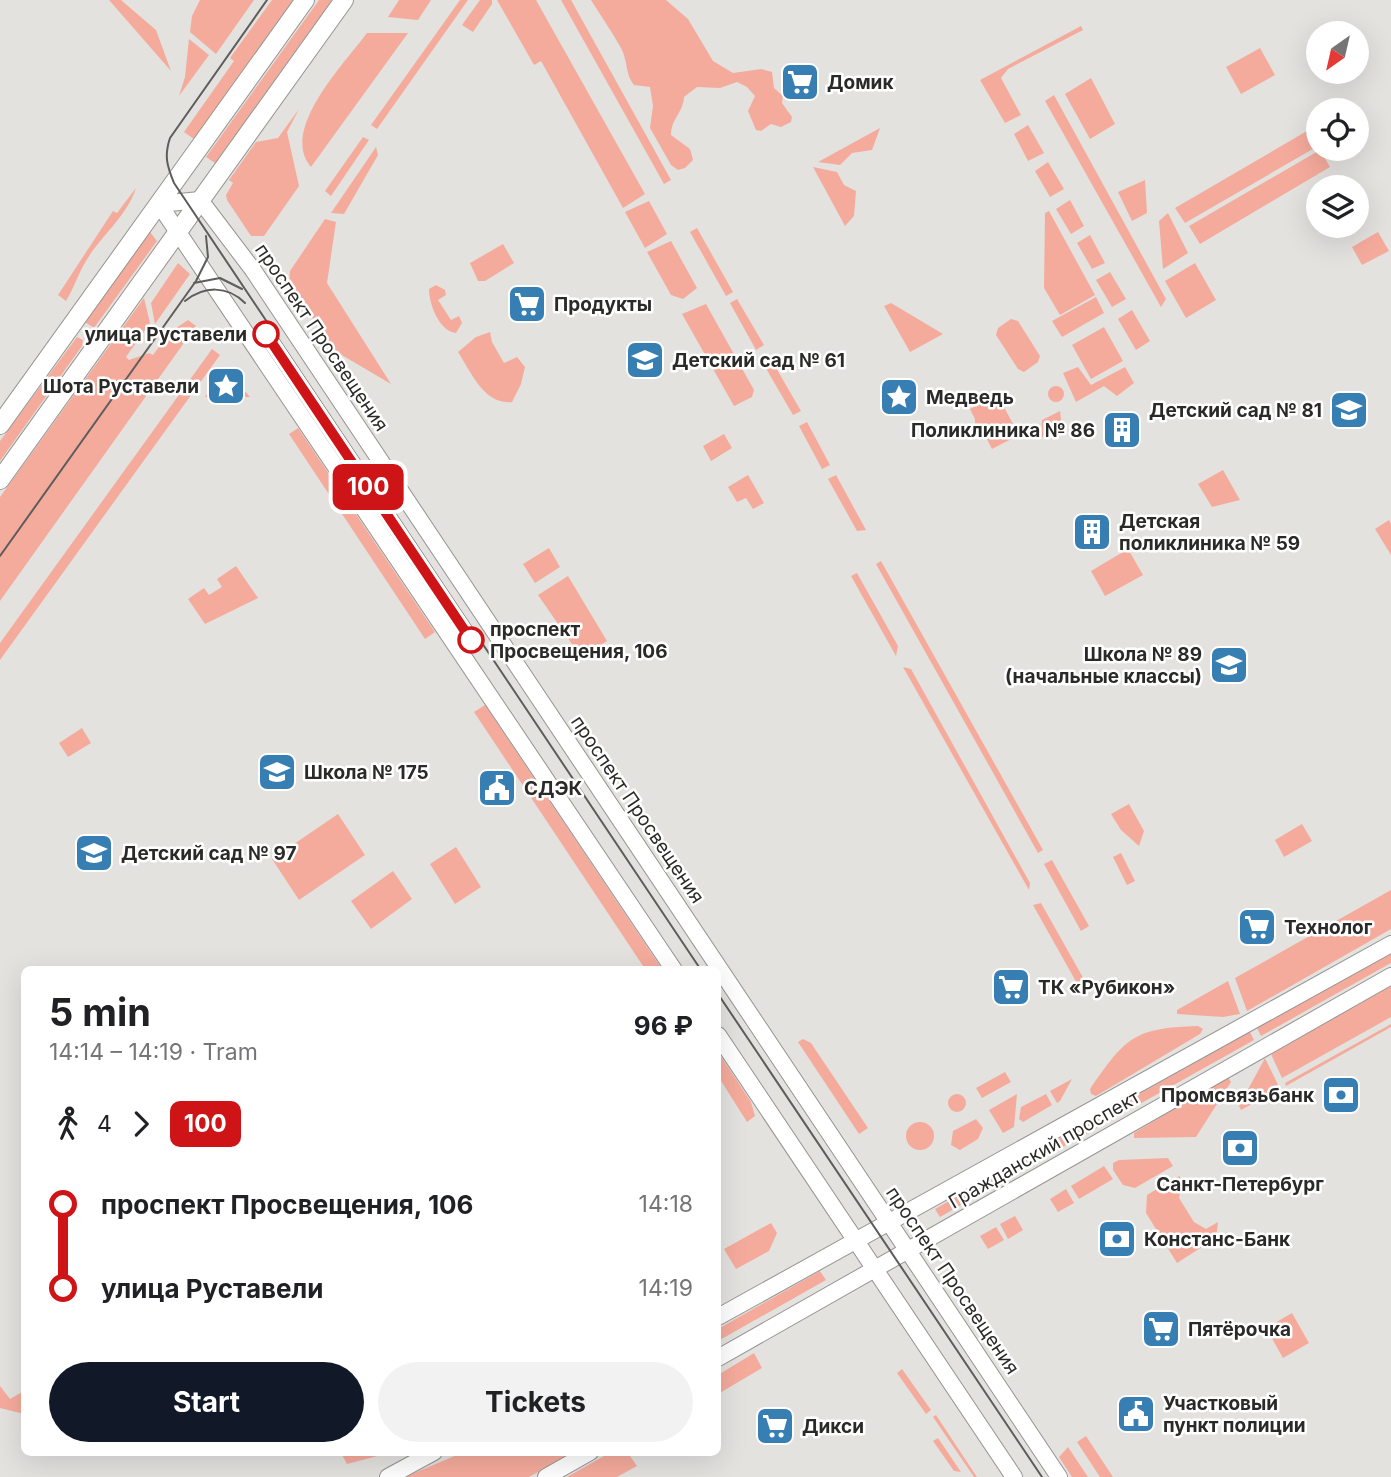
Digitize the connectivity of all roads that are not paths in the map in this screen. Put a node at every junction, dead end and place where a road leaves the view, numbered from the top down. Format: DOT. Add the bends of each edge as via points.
graph roads {
  1 [pos="305,0"];
  2 [pos="344,0"];
  3 [pos="200,200"];
  4 [pos="159,204"];
  5 [pos="179,229"];
  6 [pos="68,330"];
  7 [pos="93,350"];
  8 [pos="0,425"];
  9 [pos="0,480"];
  10 [pos="1391,944"];
  11 [pos="671,966"];
  12 [pos="718,966"];
  13 [pos="721,971"];
  14 [pos="1391,976"];
  15 [pos="721,1039"];
  16 [pos="888,1222"];
  17 [pos="855,1240"];
  18 [pos="908,1251"];
  19 [pos="874,1269"];
  20 [pos="721,1315"];
  21 [pos="721,1356"];
  22 [pos="426,1456"];
  23 [pos="583,1456"];
  24 [pos="387,1477"];
  25 [pos="546,1477"];
  26 [pos="1014,1477"];
  27 [pos="1059,1477"];
  1 -- 4 [label="main road"];
  2 -- 3 [label="main road"];
  3 -- 4 [label="main road"];
  3 -- 5 [label="main road"];
  3 -- 12 [label="main road, проспект Просвещения" via="272,297"];
  4 -- 5 [label="main road"];
  4 -- 6 [label="main road"];
  5 -- 7 [label="main road"];
  5 -- 11 [label="main road"];
  6 -- 7 [label="main road" via="87,332"];
  6 -- 8 [label="main road"];
  7 -- 9 [label="main road"];
  10 -- 16 [label="main road, Гражданский проспект"];
  13 -- 16 [label="main road, проспект Просвещения"];
  14 -- 18 [label="main road, Гражданский проспект"];
  15 -- 17 [label="main road"];
  16 -- 17 [label="main road, Гражданский проспект"];
  16 -- 18 [label="main road, проспект Просвещения"];
  17 -- 19 [label="main road"];
  17 -- 20 [label="main road, Гражданский проспект"];
  18 -- 19 [label="main road, Гражданский проспект"];
  18 -- 27 [label="main road, проспект Просвещения"];
  19 -- 21 [label="main road, Гражданский проспект"];
  19 -- 26 [label="main road"];
  22 -- 24 [label="main road"];
  23 -- 25 [label="main road"];
}
